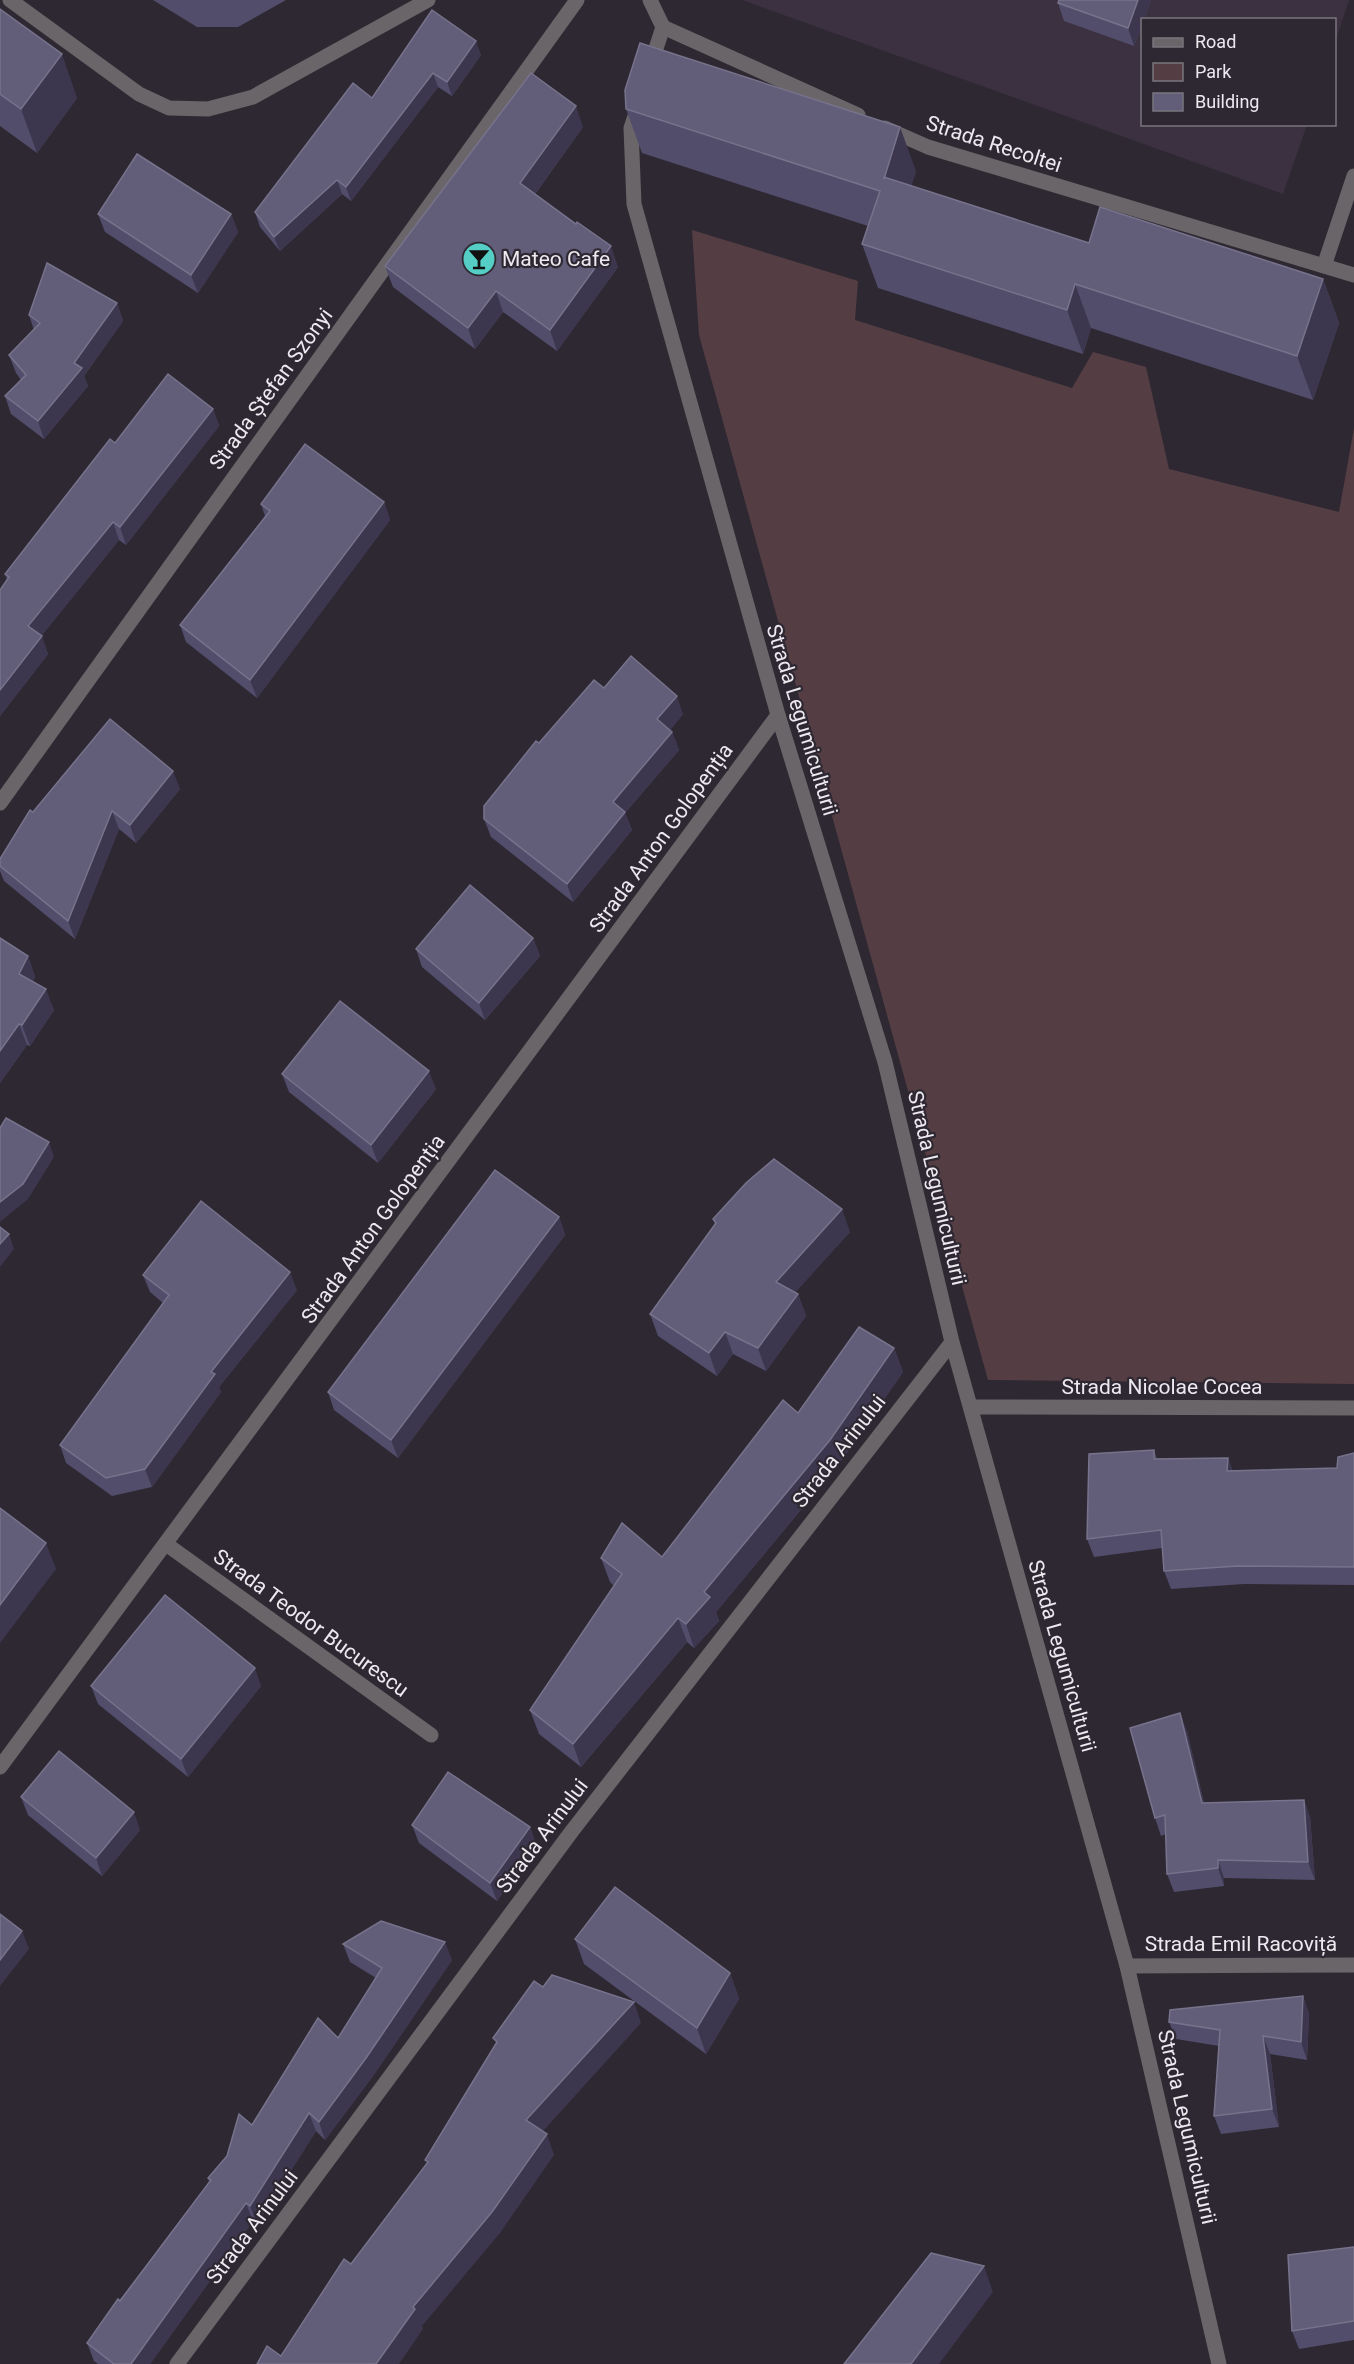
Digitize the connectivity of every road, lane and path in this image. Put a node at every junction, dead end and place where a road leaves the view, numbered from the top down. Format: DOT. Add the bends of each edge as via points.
graph roads {
  1 [pos="10,0"];
  2 [pos="428,0"];
  3 [pos="577,0"];
  4 [pos="650,0"];
  5 [pos="663,27"];
  6 [pos="1354,176"];
  7 [pos="1323,266"];
  8 [pos="1354,275"];
  9 [pos="778,715"];
  10 [pos="0,803"];
  11 [pos="952,1342"];
  12 [pos="971,1407"];
  13 [pos="1354,1408"];
  14 [pos="166,1544"];
  15 [pos="431,1735"];
  16 [pos="0,1767"];
  17 [pos="1354,1965"];
  18 [pos="1127,1966"];
  19 [pos="177,2364"];
  20 [pos="1219,2364"];
  1 -- 2 [label="street" via="139,94 169,108 208,109 253,97"];
  3 -- 10 [label="street, Strada Ștefan Szonyi"];
  4 -- 5 [label="street"];
  5 -- 7 [label="street, Strada Recoltei" via="927,147"];
  5 -- 9 [label="street, Strada Legumiculturii" via="631,128 634,204"];
  6 -- 7 [label="street"];
  7 -- 8 [label="street, Strada Recoltei"];
  9 -- 11 [label="street, Strada Legumiculturii" via="885,1062"];
  9 -- 14 [label="street, Strada Anton Golopenția"];
  11 -- 12 [label="street, Strada Legumiculturii"];
  11 -- 19 [label="street, Strada Arinului" via="572,1831"];
  12 -- 13 [label="street, Strada Nicolae Cocea"];
  12 -- 18 [label="street, Strada Legumiculturii"];
  14 -- 15 [label="street, Strada Teodor Bucurescu"];
  14 -- 16 [label="street, Strada Anton Golopenția"];
  17 -- 18 [label="street, Strada Emil Racoviță"];
  18 -- 20 [label="street, Strada Legumiculturii"];
}
